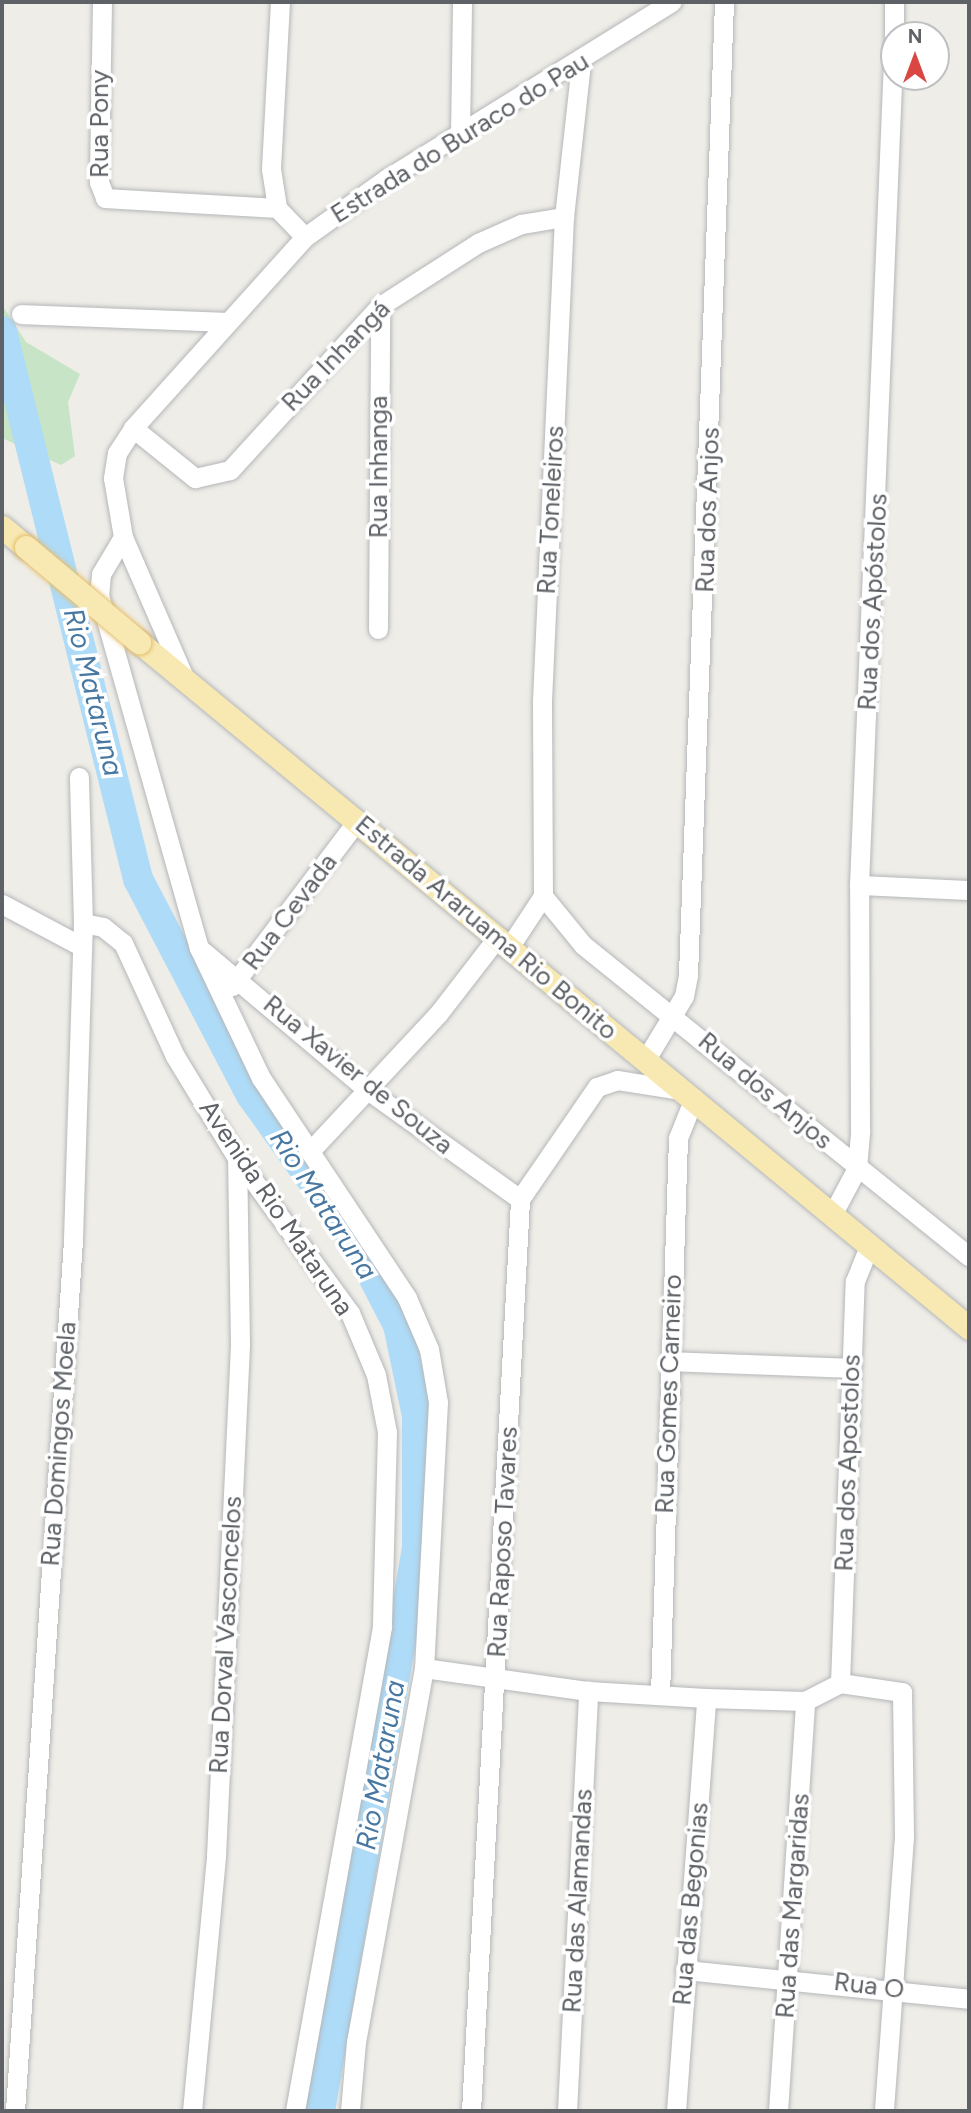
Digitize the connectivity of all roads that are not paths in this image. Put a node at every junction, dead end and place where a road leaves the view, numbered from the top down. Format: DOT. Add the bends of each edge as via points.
graph roads {
  1 [pos="102,2"];
  2 [pos="280,2"];
  3 [pos="462,2"];
  4 [pos="640,2"];
  5 [pos="672,2"];
  6 [pos="724,2"];
  7 [pos="894,2"];
  8 [pos="894,21"];
  9 [pos="640,25"];
  10 [pos="581,62"];
  11 [pos="892,91"];
  12 [pos="460,133"];
  13 [pos="277,208"];
  14 [pos="564,217"];
  15 [pos="305,237"];
  16 [pos="380,306"];
  17 [pos="21,314"];
  18 [pos="226,322"];
  19 [pos="133,428"];
  20 [pos="2,527"];
  21 [pos="122,537"];
  22 [pos="378,629"];
  23 [pos="187,682"];
  24 [pos="79,777"];
  25 [pos="357,821"];
  26 [pos="859,885"];
  27 [pos="969,890"];
  28 [pos="543,896"];
  29 [pos="2,904"];
  30 [pos="83,923"];
  31 [pos="502,944"];
  32 [pos="81,946"];
  33 [pos="198,948"];
  34 [pos="239,979"];
  35 [pos="219,1000"];
  36 [pos="673,1014"];
  37 [pos="646,1059"];
  38 [pos="369,1091"];
  39 [pos="690,1094"];
  40 [pos="312,1149"];
  41 [pos="237,1158"];
  42 [pos="857,1168"];
  43 [pos="520,1199"];
  44 [pos="832,1215"];
  45 [pos="869,1246"];
  46 [pos="969,1256"];
  47 [pos="969,1327"];
  48 [pos="669,1361"];
  49 [pos="851,1368"];
  50 [pos="424,1668"];
  51 [pos="496,1679"];
  52 [pos="840,1683"];
  53 [pos="588,1691"];
  54 [pos="660,1695"];
  55 [pos="706,1698"];
  56 [pos="805,1702"];
  57 [pos="685,1970"];
  58 [pos="789,1977"];
  59 [pos="892,1988"];
  60 [pos="969,1999"];
  61 [pos="15,2111"];
  62 [pos="192,2111"];
  63 [pos="295,2111"];
  64 [pos="349,2111"];
  65 [pos="471,2111"];
  66 [pos="567,2111"];
  67 [pos="676,2111"];
  68 [pos="778,2111"];
  69 [pos="884,2111"];
  1 -- 13 [label="street, Rua Pony" via="99,182 105,198"];
  2 -- 13 [label="street" via="271,169"];
  3 -- 12 [label="street"];
  4 -- 9 [label="street"];
  5 -- 9 [label="street, Estrada do Buraco do Pau"];
  6 -- 36 [label="street, Rua dos Anjos" via="703,684 688,975"];
  7 -- 8 [label="street, Rua dos Apóstolos"];
  9 -- 10 [label="street, Estrada do Buraco do Pau"];
  10 -- 12 [label="street, Estrada do Buraco do Pau"];
  10 -- 14 [label="street, Rua Toneleiros"];
  11 -- 26 [label="street, Rua dos Apóstolos"];
  12 -- 15 [label="street, Estrada do Buraco do Pau"];
  13 -- 15 [label="street"];
  14 -- 16 [label="street, Rua Inhangá" via="521,224 478,243"];
  14 -- 28 [label="street, Rua Toneleiros" via="542,701"];
  15 -- 18 [label="street, Estrada do Buraco do Pau"];
  16 -- 19 [label="street, Rua Inhangá" via="230,470 195,478"];
  16 -- 22 [label="street, Rua Inhanga"];
  17 -- 18 [label="street"];
  18 -- 19 [label="street, Estrada do Buraco do Pau"];
  19 -- 21 [label="street, Estrada do Buraco do Pau" via="117,453 113,478"];
  20 -- 23 [label="main road, Estrada Araruama Rio Bonito, bridge"];
  21 -- 23 [label="street, Estrada do Buraco do Pau" via="155,623"];
  21 -- 33 [label="street" via="101,575 99,595"];
  23 -- 25 [label="main road, Estrada Araruama Rio Bonito"];
  24 -- 30 [label="street, Rua Domingos Moela"];
  25 -- 31 [label="main road, Estrada Araruama Rio Bonito"];
  25 -- 34 [label="street, Rua Cevada"];
  26 -- 27 [label="street"];
  26 -- 42 [label="street, Rua dos Apóstolos"];
  28 -- 31 [label="street"];
  28 -- 36 [label="street" via="583,946"];
  29 -- 32 [label="street"];
  30 -- 32 [label="street, Rua Domingos Moela"];
  30 -- 41 [label="street, Avenida Rio Mataruna" via="103,927 122,943 175,1056"];
  31 -- 37 [label="main road, Estrada Araruama Rio Bonito"];
  31 -- 38 [label="street"];
  32 -- 61 [label="street, Rua Domingos Moela" via="72,1238"];
  33 -- 34 [label="street, Rua Xavier de Souza"];
  33 -- 35 [label="street"];
  34 -- 35 [label="street, Rua Cevada"];
  34 -- 38 [label="street, Rua Xavier de Souza"];
  35 -- 40 [label="street" via="261,1078"];
  36 -- 37 [label="street, Rua dos Anjos"];
  36 -- 42 [label="street, Rua dos Anjos"];
  37 -- 39 [label="main road, Estrada Araruama Rio Bonito"];
  38 -- 40 [label="street"];
  38 -- 43 [label="street, Rua Xavier de Souza"];
  39 -- 43 [label="street" via="617,1080 597,1087"];
  39 -- 44 [label="main road, Estrada Araruama Rio Bonito"];
  39 -- 48 [label="street, Rua Gomes Carneiro" via="678,1138"];
  40 -- 50 [label="street" via="383,1257 429,1349 438,1402"];
  41 -- 62 [label="street, Rua Dorval Vasconcelos" via="240,1345 216,1856"];
  41 -- 63 [label="street, Avenida Rio Mataruna" via="350,1313 376,1375 387,1432 382,1628"];
  42 -- 44 [label="street, Rua dos Apóstolos"];
  42 -- 46 [label="street"];
  43 -- 51 [label="street, Rua Raposo Tavares"];
  44 -- 45 [label="main road, Estrada Araruama Rio Bonito"];
  45 -- 47 [label="main road, Estrada Araruama Rio Bonito"];
  45 -- 49 [label="street, Rua dos Apostolos" via="855,1281"];
  48 -- 49 [label="street"];
  48 -- 54 [label="street, Rua Gomes Carneiro"];
  49 -- 52 [label="street, Rua dos Apostolos"];
  50 -- 51 [label="street"];
  50 -- 64 [label="street" via="356,2042"];
  51 -- 53 [label="street"];
  51 -- 65 [label="street, Rua Raposo Tavares"];
  52 -- 56 [label="street"];
  52 -- 59 [label="street" via="895,1690 907,1698"];
  53 -- 54 [label="street"];
  53 -- 66 [label="street, Rua das Alamandas"];
  54 -- 55 [label="street"];
  55 -- 56 [label="street"];
  55 -- 57 [label="street, Rua das Begonias"];
  56 -- 58 [label="street, Rua das Margaridas"];
  57 -- 58 [label="street, Rua O"];
  57 -- 67 [label="street, Rua das Begonias"];
  58 -- 59 [label="street, Rua O"];
  58 -- 68 [label="street, Rua das Margaridas"];
  59 -- 60 [label="street, Rua O"];
  59 -- 69 [label="street"];
}
